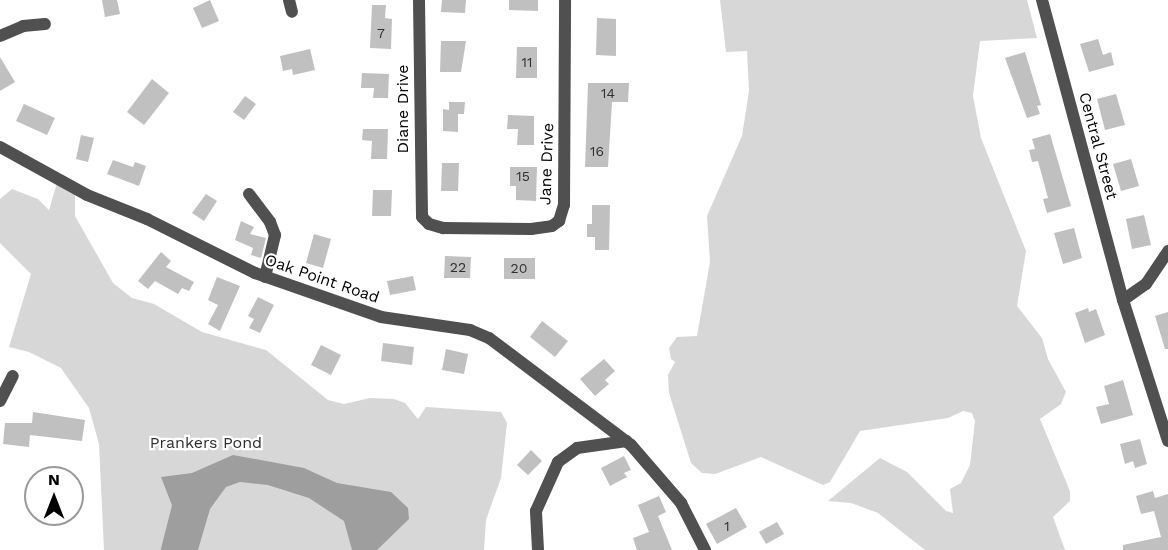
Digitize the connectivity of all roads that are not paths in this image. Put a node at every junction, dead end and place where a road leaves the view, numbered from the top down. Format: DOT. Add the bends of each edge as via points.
graph roads {
  1 [pos="419,0"];
  2 [pos="565,0"];
  3 [pos="1042,0"];
  4 [pos="45,24"];
  5 [pos="0,36"];
  6 [pos="0,147"];
  7 [pos="249,194"];
  8 [pos="422,217"];
  9 [pos="1168,251"];
  10 [pos="265,277"];
  11 [pos="1123,300"];
  12 [pos="14,376"];
  13 [pos="0,402"];
  14 [pos="627,441"];
  15 [pos="1168,441"];
  16 [pos="538,550"];
  17 [pos="705,550"];
  1 -- 8 [label="street, Diane Drive"];
  2 -- 8 [label="street, Jane Drive" via="565,195 559,221 541,229 442,228"];
  3 -- 11 [label="street, Central Street"];
  4 -- 5 [label="street" via="22,26"];
  6 -- 10 [label="street, Oak Point Road" via="78,190"];
  7 -- 10 [label="street" via="275,235"];
  9 -- 11 [label="street" via="1146,284"];
  10 -- 14 [label="street, Oak Point Road" via="381,317 480,333 503,346"];
  11 -- 15 [label="street, Central Street"];
  12 -- 13 [label="street"];
  14 -- 16 [label="street" via="578,448 558,462 536,511"];
  14 -- 17 [label="street, Oak Point Road" via="681,503"];
}
